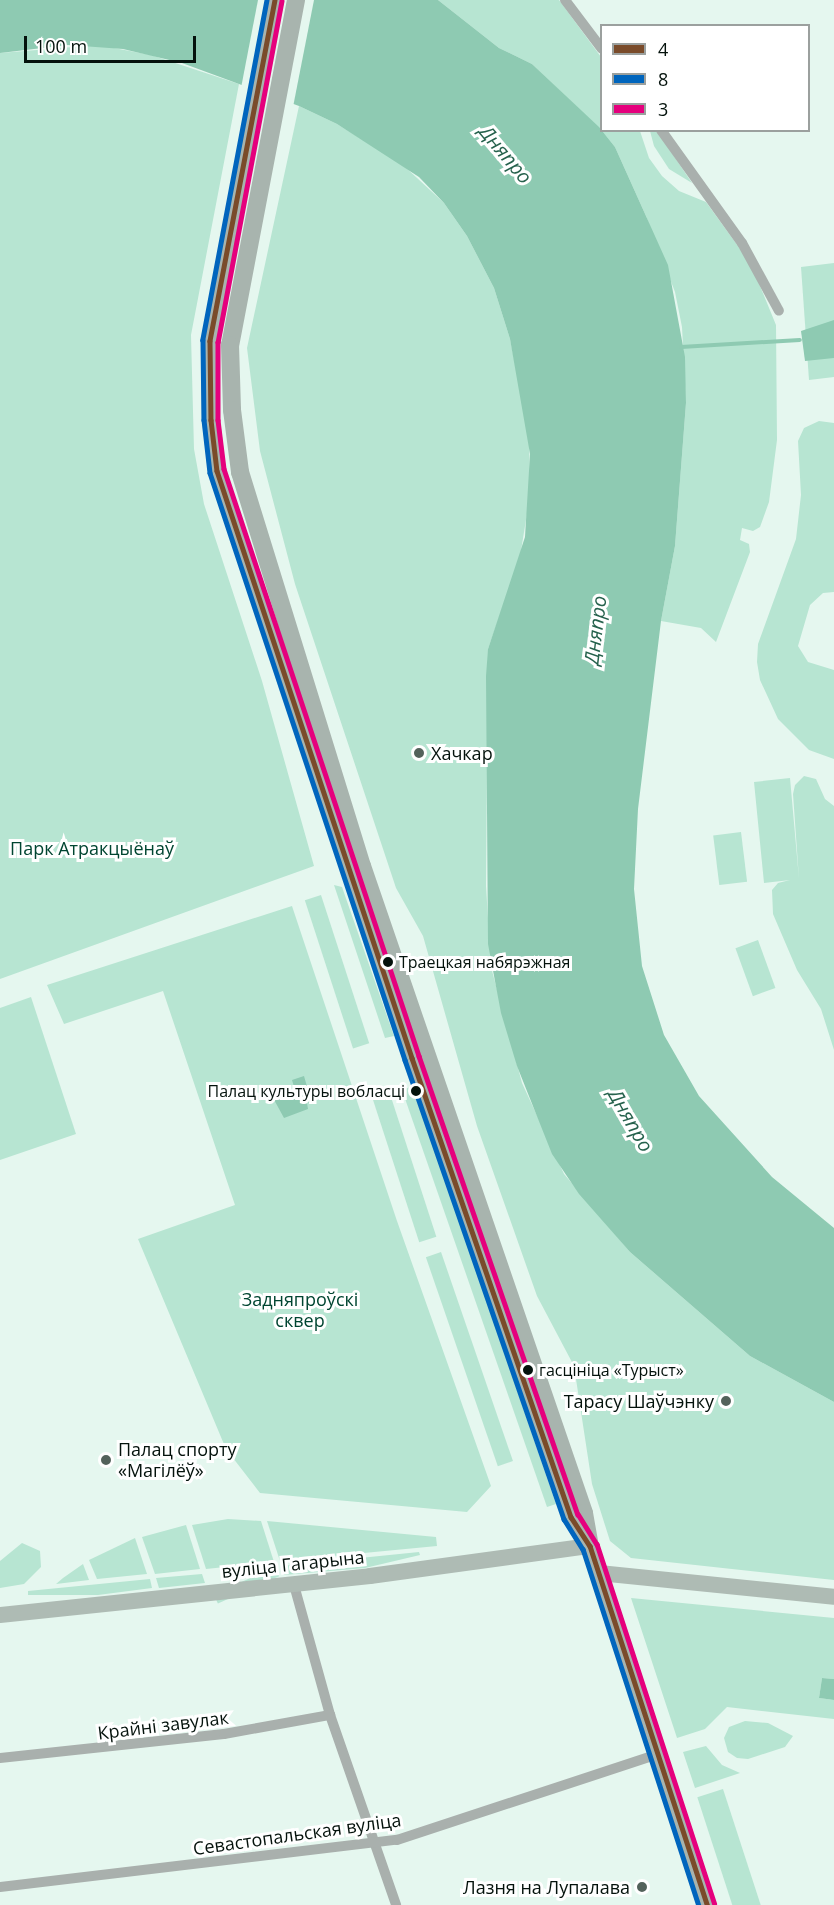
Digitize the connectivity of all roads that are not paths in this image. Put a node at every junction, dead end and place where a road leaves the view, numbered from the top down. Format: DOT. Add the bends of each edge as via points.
graph roads {
  1 [pos="275,0"];
  2 [pos="296,0"];
  3 [pos="565,0"];
  4 [pos="600,46"];
  5 [pos="662,132"];
  6 [pos="779,311"];
  7 [pos="590,1546"];
  8 [pos="598,1573"];
  9 [pos="294,1585"];
  10 [pos="834,1597"];
  11 [pos="0,1615"];
  12 [pos="330,1715"];
  13 [pos="658,1754"];
  14 [pos="0,1758"];
  15 [pos="375,1844"];
  16 [pos="0,1887"];
  17 [pos="396,1905"];
  18 [pos="707,1905"];
  1 -- 7 [label="main road" via="210,341 212,443 225,502 567,1506"];
  2 -- 7 [label="main road" via="230,345 235,440 248,508 362,866 584,1513"];
  3 -- 4 [label="street"];
  5 -- 6 [label="street" via="742,243"];
  7 -- 8 [label="main road"];
  7 -- 9 [label="main road, вуліца Гагарына"];
  8 -- 10 [label="main road"];
  8 -- 13 [label="main road"];
  9 -- 11 [label="main road, вуліца Гагарына"];
  9 -- 12 [label="street"];
  12 -- 14 [label="street, Крайні завулак" via="213,1736"];
  12 -- 15 [label="street"];
  13 -- 15 [label="street, Севастопальская вуліца"];
  13 -- 18 [label="main road"];
  15 -- 16 [label="street, Севастопальская вуліца"];
  15 -- 17 [label="street"];
}
